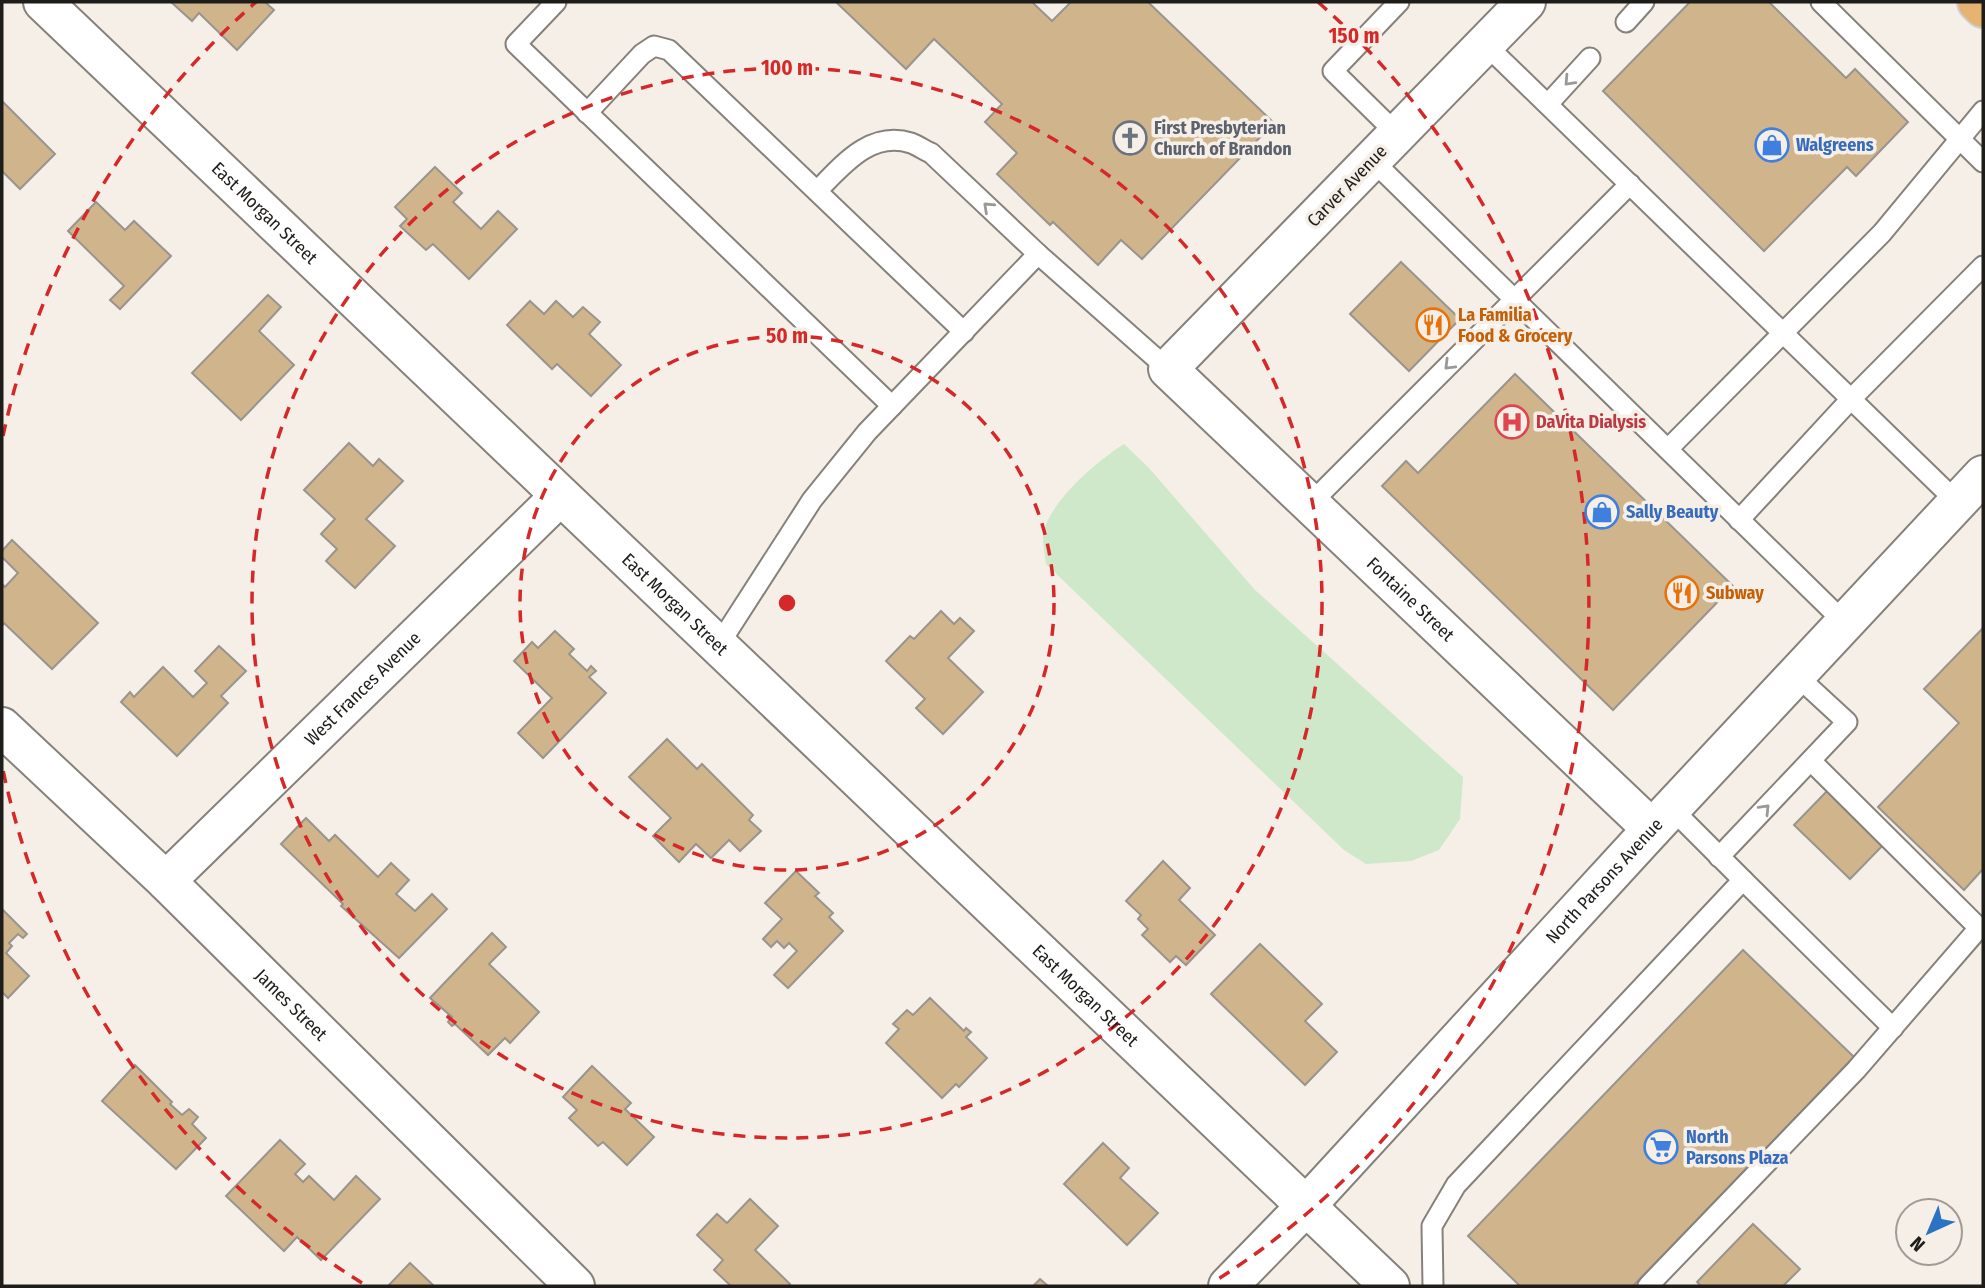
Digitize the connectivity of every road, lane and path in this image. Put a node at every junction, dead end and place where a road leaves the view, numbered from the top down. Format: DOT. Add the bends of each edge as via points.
graph roads {
  1 [pos="43,2"];
  2 [pos="556,2"];
  3 [pos="1399,2"];
  4 [pos="1644,2"];
  5 [pos="1821,2"];
  6 [pos="1977,2"];
  7 [pos="1514,6"];
  8 [pos="1983,8"];
  9 [pos="1626,22"];
  10 [pos="1485,44"];
  11 [pos="1590,58"];
  12 [pos="1548,104"];
  13 [pos="1983,111"];
  14 [pos="587,113"];
  15 [pos="1960,139"];
  16 [pos="1384,147"];
  17 [pos="1983,162"];
  18 [pos="1630,184"];
  19 [pos="817,191"];
  20 [pos="1038,254"];
  21 [pos="1983,266"];
  22 [pos="1514,299"];
  23 [pos="964,332"];
  24 [pos="1783,332"];
  25 [pos="1168,369"];
  26 [pos="1851,399"];
  27 [pos="892,406"];
  28 [pos="1668,449"];
  29 [pos="1971,489"];
  30 [pos="560,496"];
  31 [pos="1310,504"];
  32 [pos="1739,520"];
  33 [pos="1845,623"];
  34 [pos="718,646"];
  35 [pos="1796,675"];
  36 [pos="2,727"];
  37 [pos="1811,761"];
  38 [pos="1661,818"];
  39 [pos="1719,857"];
  40 [pos="1743,880"];
  41 [pos="166,881"];
  42 [pos="1893,1028"];
  43 [pos="1305,1207"];
  44 [pos="575,1286"];
  45 [pos="1228,1286"];
  46 [pos="1390,1286"];
  47 [pos="1433,1286"];
  48 [pos="1648,1286"];
  1 -- 30 [label="street, East Morgan Street"];
  2 -- 14 [label="lane" via="516,44"];
  3 -- 16 [label="lane" via="1333,71"];
  4 -- 9 [label="lane"];
  5 -- 15 [label="lane"];
  6 -- 8 [label="highway"];
  7 -- 10 [label="street, Carver Avenue"];
  10 -- 12 [label="lane"];
  10 -- 16 [label="street, Carver Avenue"];
  11 -- 12 [label="lane, one-way"];
  12 -- 18 [label="lane"];
  13 -- 15 [label="lane"];
  14 -- 19 [label="lane" via="642,54 654,46 669,50"];
  14 -- 27 [label="lane"];
  15 -- 17 [label="lane"];
  15 -- 24 [label="lane" via="1882,233"];
  16 -- 22 [label="lane"];
  16 -- 25 [label="street, Carver Avenue"];
  18 -- 22 [label="lane"];
  18 -- 24 [label="lane"];
  20 -- 19 [label="lane, one-way" via="931,153 910,142 886,141 859,150"];
  19 -- 23 [label="lane"];
  20 -- 23 [label="lane"];
  20 -- 25 [label="lane"];
  21 -- 26 [label="lane"];
  22 -- 28 [label="lane"];
  22 -- 31 [label="lane, one-way"];
  23 -- 27 [label="lane"];
  24 -- 26 [label="lane"];
  24 -- 28 [label="lane"];
  25 -- 31 [label="street, Fontaine Street"];
  26 -- 29 [label="lane"];
  26 -- 32 [label="lane"];
  27 -- 34 [label="lane" via="812,500"];
  28 -- 32 [label="lane"];
  29 -- 33 [label="street, North Parsons Avenue"];
  30 -- 34 [label="street, East Morgan Street"];
  30 -- 41 [label="street, West Frances Avenue"];
  31 -- 38 [label="street, Fontaine Street"];
  32 -- 33 [label="lane"];
  33 -- 35 [label="street, North Parsons Avenue"];
  34 -- 43 [label="street, East Morgan Street"];
  35 -- 37 [label="lane" via="1847,722"];
  35 -- 38 [label="street, North Parsons Avenue"];
  36 -- 41 [label="street, James Street"];
  39 -- 37 [label="lane, one-way"];
  37 -- 42 [label="lane" via="1979,928"];
  38 -- 39 [label="lane"];
  38 -- 43 [label="street, North Parsons Avenue"];
  39 -- 40 [label="lane"];
  40 -- 42 [label="lane"];
  40 -- 47 [label="lane" via="1457,1185 1432,1226"];
  41 -- 44 [label="street, James Street"];
  42 -- 48 [label="lane"];
  43 -- 45 [label="street, North Parsons Avenue"];
  43 -- 46 [label="street, East Morgan Street"];
}
